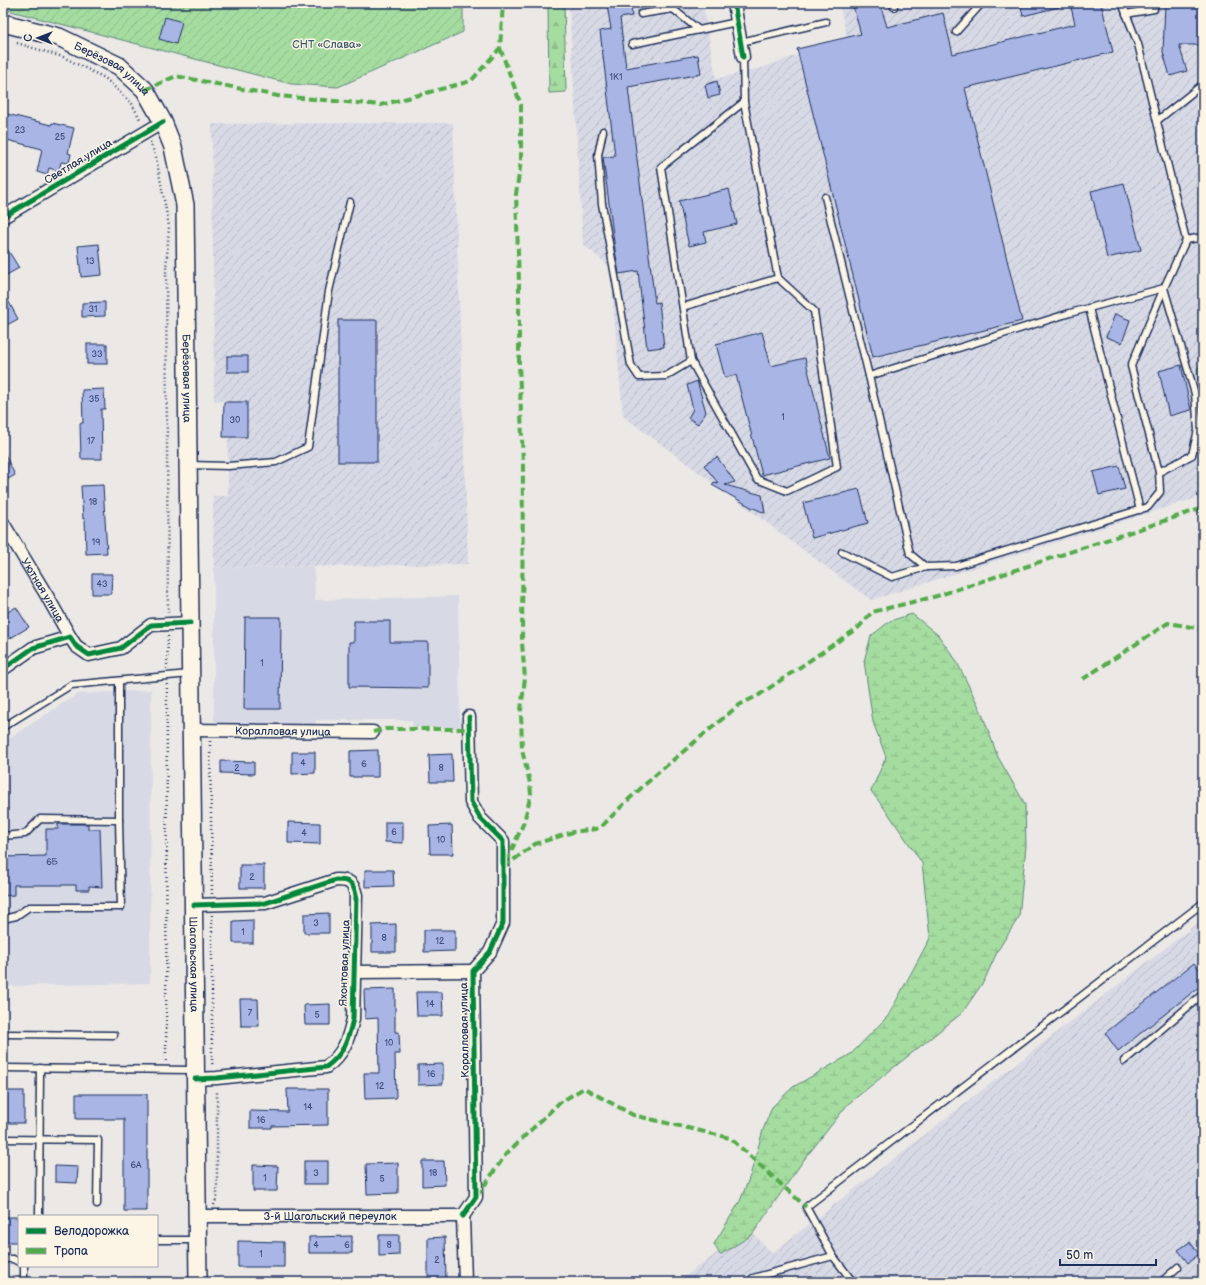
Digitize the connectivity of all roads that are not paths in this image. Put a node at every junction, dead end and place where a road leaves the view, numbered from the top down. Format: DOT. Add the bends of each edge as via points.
graph roads {
  1 [pos="734,3"];
  2 [pos="982,3"];
  3 [pos="1122,3"];
  4 [pos="1155,3"];
  5 [pos="641,14"];
  6 [pos="1126,14"];
  7 [pos="738,22"];
  8 [pos="826,22"];
  9 [pos="3,24"];
  10 [pos="699,30"];
  11 [pos="956,32"];
  12 [pos="741,42"];
  13 [pos="632,44"];
  14 [pos="744,57"];
  15 [pos="1203,84"];
  16 [pos="744,102"];
  17 [pos="1158,120"];
  18 [pos="163,122"];
  19 [pos="603,132"];
  20 [pos="825,197"];
  21 [pos="350,202"];
  22 [pos="3,217"];
  23 [pos="1203,237"];
  24 [pos="1186,240"];
  25 [pos="778,278"];
  26 [pos="1164,288"];
  27 [pos="683,307"];
  28 [pos="1089,308"];
  29 [pos="691,361"];
  30 [pos="869,376"];
  31 [pos="189,465"];
  32 [pos="1159,472"];
  33 [pos="1140,510"];
  34 [pos="3,523"];
  35 [pos="842,552"];
  36 [pos="926,567"];
  37 [pos="190,623"];
  38 [pos="70,637"];
  39 [pos="3,669"];
  40 [pos="191,674"];
  41 [pos="119,681"];
  42 [pos="470,717"];
  43 [pos="3,728"];
  44 [pos="192,730"];
  45 [pos="373,732"];
  46 [pos="119,820"];
  47 [pos="3,836"];
  48 [pos="1203,903"];
  49 [pos="194,905"];
  50 [pos="3,919"];
  51 [pos="473,971"];
  52 [pos="355,972"];
  53 [pos="1203,994"];
  54 [pos="3,1034"];
  55 [pos="114,1036"];
  56 [pos="1124,1060"];
  57 [pos="3,1068"];
  58 [pos="40,1068"];
  59 [pos="195,1074"];
  60 [pos="3,1139"];
  61 [pos="39,1139"];
  62 [pos="97,1204"];
  63 [pos="39,1215"];
  64 [pos="204,1216"];
  65 [pos="463,1216"];
  66 [pos="158,1240"];
  67 [pos="197,1240"];
  68 [pos="833,1256"];
  69 [pos="3,1259"];
  70 [pos="18,1262"];
  71 [pos="24,1267"];
  72 [pos="1178,1267"];
  73 [pos="24,1282"];
  74 [pos="134,1282"];
  75 [pos="198,1282"];
  76 [pos="465,1282"];
  77 [pos="756,1282"];
  78 [pos="853,1282"];
  79 [pos="1161,1282"];
  1 -- 7 [label="street"];
  2 -- 11 [label="lane"];
  3 -- 6 [label="lane"];
  4 -- 6 [label="lane" via="1154,9"];
  5 -- 10 [label="lane" via="673,9"];
  6 -- 17 [label="lane" via="1138,44"];
  7 -- 10 [label="lane"];
  7 -- 12 [label="street"];
  8 -- 12 [label="lane"];
  9 -- 18 [label="main road, Берёзовая улица" via="59,37 120,66 145,90"];
  10 -- 13 [label="lane"];
  12 -- 14 [label="street"];
  14 -- 16 [label="lane"];
  15 -- 17 [label="lane"];
  16 -- 25 [label="lane"];
  16 -- 27 [label="lane" via="661,167"];
  17 -- 24 [label="lane"];
  18 -- 22 [label="street, Светлая улица"];
  18 -- 31 [label="main road, Берёзовая улица" via="173,147 185,205"];
  19 -- 29 [label="lane" via="598,155 602,204 631,365 638,377 666,376"];
  20 -- 30 [label="lane"];
  21 -- 31 [label="lane" via="329,292 308,447 276,462 228,466"];
  23 -- 24 [label="lane"];
  24 -- 26 [label="lane"];
  25 -- 27 [label="lane"];
  25 -- 29 [label="lane" via="814,311 837,467 787,491 757,479"];
  26 -- 28 [label="lane"];
  26 -- 32 [label="lane" via="1131,366"];
  26 -- 32 [label="lane" via="1195,394 1198,430 1192,455"];
  27 -- 29 [label="lane"];
  28 -- 30 [label="lane"];
  28 -- 33 [label="lane"];
  30 -- 36 [label="lane" via="910,554"];
  31 -- 37 [label="main road, Берёзовая улица"];
  32 -- 33 [label="lane" via="1160,492 1148,507"];
  33 -- 36 [label="lane" via="956,566"];
  34 -- 38 [label="street, Уютная улица"];
  35 -- 36 [label="lane" via="892,577"];
  37 -- 38 [label="street" via="151,625 121,648 89,655 76,646"];
  37 -- 40 [label="main road, Шагольская улица"];
  38 -- 39 [label="street" via="33,648"];
  40 -- 41 [label="lane"];
  40 -- 44 [label="main road, Шагольская улица"];
  41 -- 43 [label="lane" via="71,685"];
  41 -- 46 [label="lane"];
  42 -- 51 [label="street, Коралловая улица" via="471,802 480,818 503,841 504,867 503,923 490,952"];
  44 -- 45 [label="street, Коралловая улица"];
  44 -- 49 [label="main road, Шагольская улица"];
  46 -- 47 [label="lane" via="40,819 25,834"];
  46 -- 50 [label="lane" via="121,907 29,906 16,916"];
  48 -- 68 [label="lane" via="806,1207"];
  49 -- 52 [label="street, Яхонтовая улица" via="265,903 336,880 350,882 356,895"];
  49 -- 59 [label="main road, Шагольская улица"];
  51 -- 52 [label="street"];
  51 -- 65 [label="street, Коралловая улица" via="476,1197"];
  52 -- 59 [label="street, Яхонтовая улица" via="353,1019 349,1035 343,1050 326,1067 216,1078"];
  53 -- 56 [label="lane"];
  54 -- 55 [label="lane"];
  57 -- 58 [label="lane"];
  58 -- 59 [label="lane" via="166,1069"];
  58 -- 61 [label="lane"];
  59 -- 64 [label="main road, Шагольская улица"];
  60 -- 61 [label="lane"];
  61 -- 62 [label="lane" via="98,1140"];
  61 -- 63 [label="lane"];
  64 -- 65 [label="street, 3-й Шагольский переулок"];
  64 -- 67 [label="main road, Шагольская улица"];
  65 -- 76 [label="street"];
  66 -- 67 [label="lane"];
  67 -- 75 [label="main road, Шагольская улица"];
  68 -- 77 [label="lane" via="753,1278"];
  68 -- 78 [label="lane"];
  69 -- 70 [label="lane"];
  71 -- 73 [label="lane"];
  72 -- 79 [label="lane"];
  74 -- 75 [label="lane"];
}
